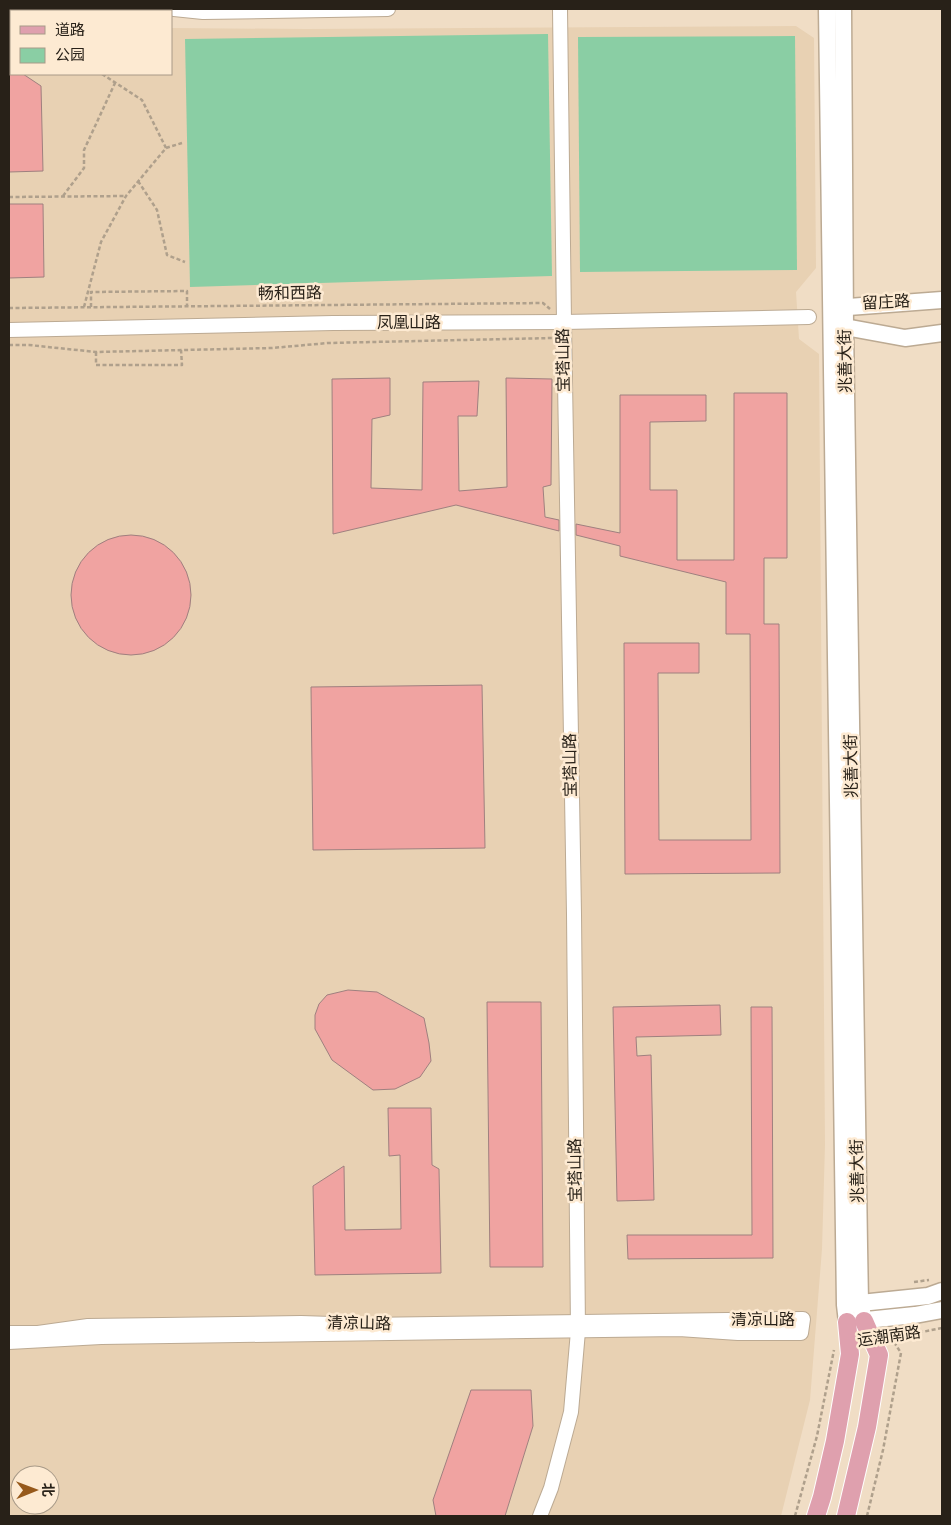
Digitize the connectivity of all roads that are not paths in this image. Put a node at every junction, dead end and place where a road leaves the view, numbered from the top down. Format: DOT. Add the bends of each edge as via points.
graph roads {
  1 [pos="174,9"];
  2 [pos="388,9"];
  3 [pos="560,9"];
  4 [pos="827,9"];
  5 [pos="842,9"];
  6 [pos="942,300"];
  7 [pos="838,307"];
  8 [pos="809,317"];
  9 [pos="564,322"];
  10 [pos="838,326"];
  11 [pos="9,330"];
  12 [pos="942,333"];
  13 [pos="942,1291"];
  14 [pos="852,1304"];
  15 [pos="942,1310"];
  16 [pos="855,1322"];
  17 [pos="578,1327"];
  18 [pos="9,1333"];
  19 [pos="9,1342"];
  20 [pos="540,1516"];
  21 [pos="816,1516"];
  22 [pos="846,1516"];
  1 -- 2 [label="street" via="213,12"];
  3 -- 9 [label="street, 宝塔山路"];
  4 -- 7 [label="main road, 兆善大街"];
  5 -- 7 [label="main road, 兆善大街"];
  6 -- 7 [label="main road, 留庄路"];
  7 -- 10 [label="main road, 兆善大街"];
  8 -- 9 [label="street, 凤凰山路"];
  9 -- 11 [label="street, 凤凰山路"];
  9 -- 17 [label="street, 宝塔山路"];
  10 -- 12 [label="main road, 留庄路" via="905,338"];
  10 -- 14 [label="main road, 兆善大街"];
  13 -- 14 [label="main road" via="928,1296"];
  14 -- 16 [label="main road, 兆善大街"];
  15 -- 16 [label="main road, 运潮南路"];
  16 -- 21 [label="main road, 兆善大街" via="842,1343 850,1354 835,1441"];
  16 -- 22 [label="main road, 兆善大街" via="872,1341 878,1355 867,1428"];
  17 -- 17 [label="street, 清凉山路" via="801,1333 803,1319"];
  17 -- 18 [label="street, 清凉山路" via="301,1323 97,1326"];
  17 -- 19 [label="street, 清凉山路"];
  17 -- 20 [label="street, 宝塔山路" via="570,1412 551,1488"];
}
